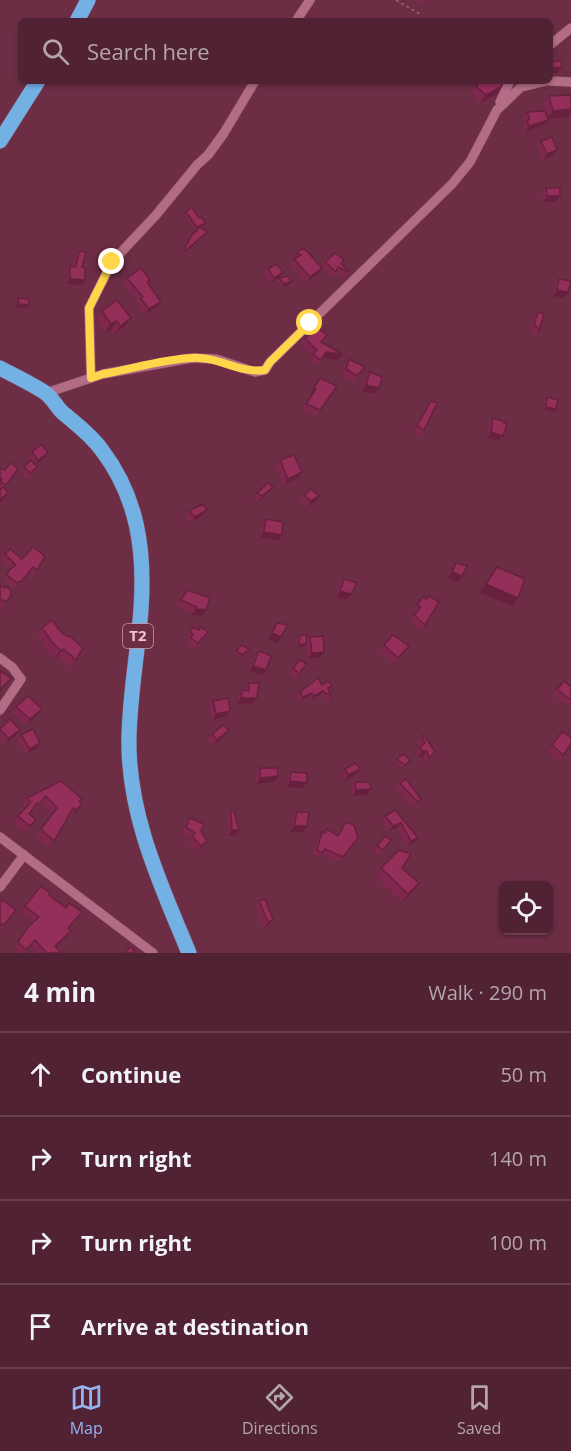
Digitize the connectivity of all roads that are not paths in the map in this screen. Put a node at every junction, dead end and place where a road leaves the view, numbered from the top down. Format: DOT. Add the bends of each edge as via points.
graph roads {
  1 [pos="88,0"];
  2 [pos="309,0"];
  3 [pos="79,18"];
  4 [pos="298,18"];
  5 [pos="571,28"];
  6 [pos="553,43"];
  7 [pos="553,81"];
  8 [pos="571,82"];
  9 [pos="36,84"];
  10 [pos="253,84"];
  11 [pos="509,84"];
  12 [pos="534,84"];
  13 [pos="496,110"];
  14 [pos="0,141"];
  15 [pos="0,368"];
  16 [pos="91,378"];
  17 [pos="46,393"];
  18 [pos="0,658"];
  19 [pos="0,710"];
  20 [pos="0,837"];
  21 [pos="24,855"];
  22 [pos="0,887"];
  23 [pos="153,953"];
  24 [pos="189,953"];
  1 -- 3 [label="highway"];
  2 -- 4 [label="street"];
  5 -- 6 [label="street"];
  7 -- 8 [label="street"];
  9 -- 14 [label="highway"];
  10 -- 16 [label="street" via="208,155 112,262 89,308"];
  11 -- 13 [label="street"];
  12 -- 13 [label="street" via="521,87"];
  13 -- 16 [label="street" via="470,162 452,184 265,370 255,372 216,359 192,358"];
  15 -- 17 [label="highway, T2"];
  16 -- 17 [label="street"];
  17 -- 24 [label="highway, T2" via="102,450 135,514 141,586 129,736 132,785 153,865"];
  18 -- 19 [label="street" via="21,678"];
  20 -- 21 [label="street"];
  21 -- 22 [label="street"];
  21 -- 23 [label="street"];
}
